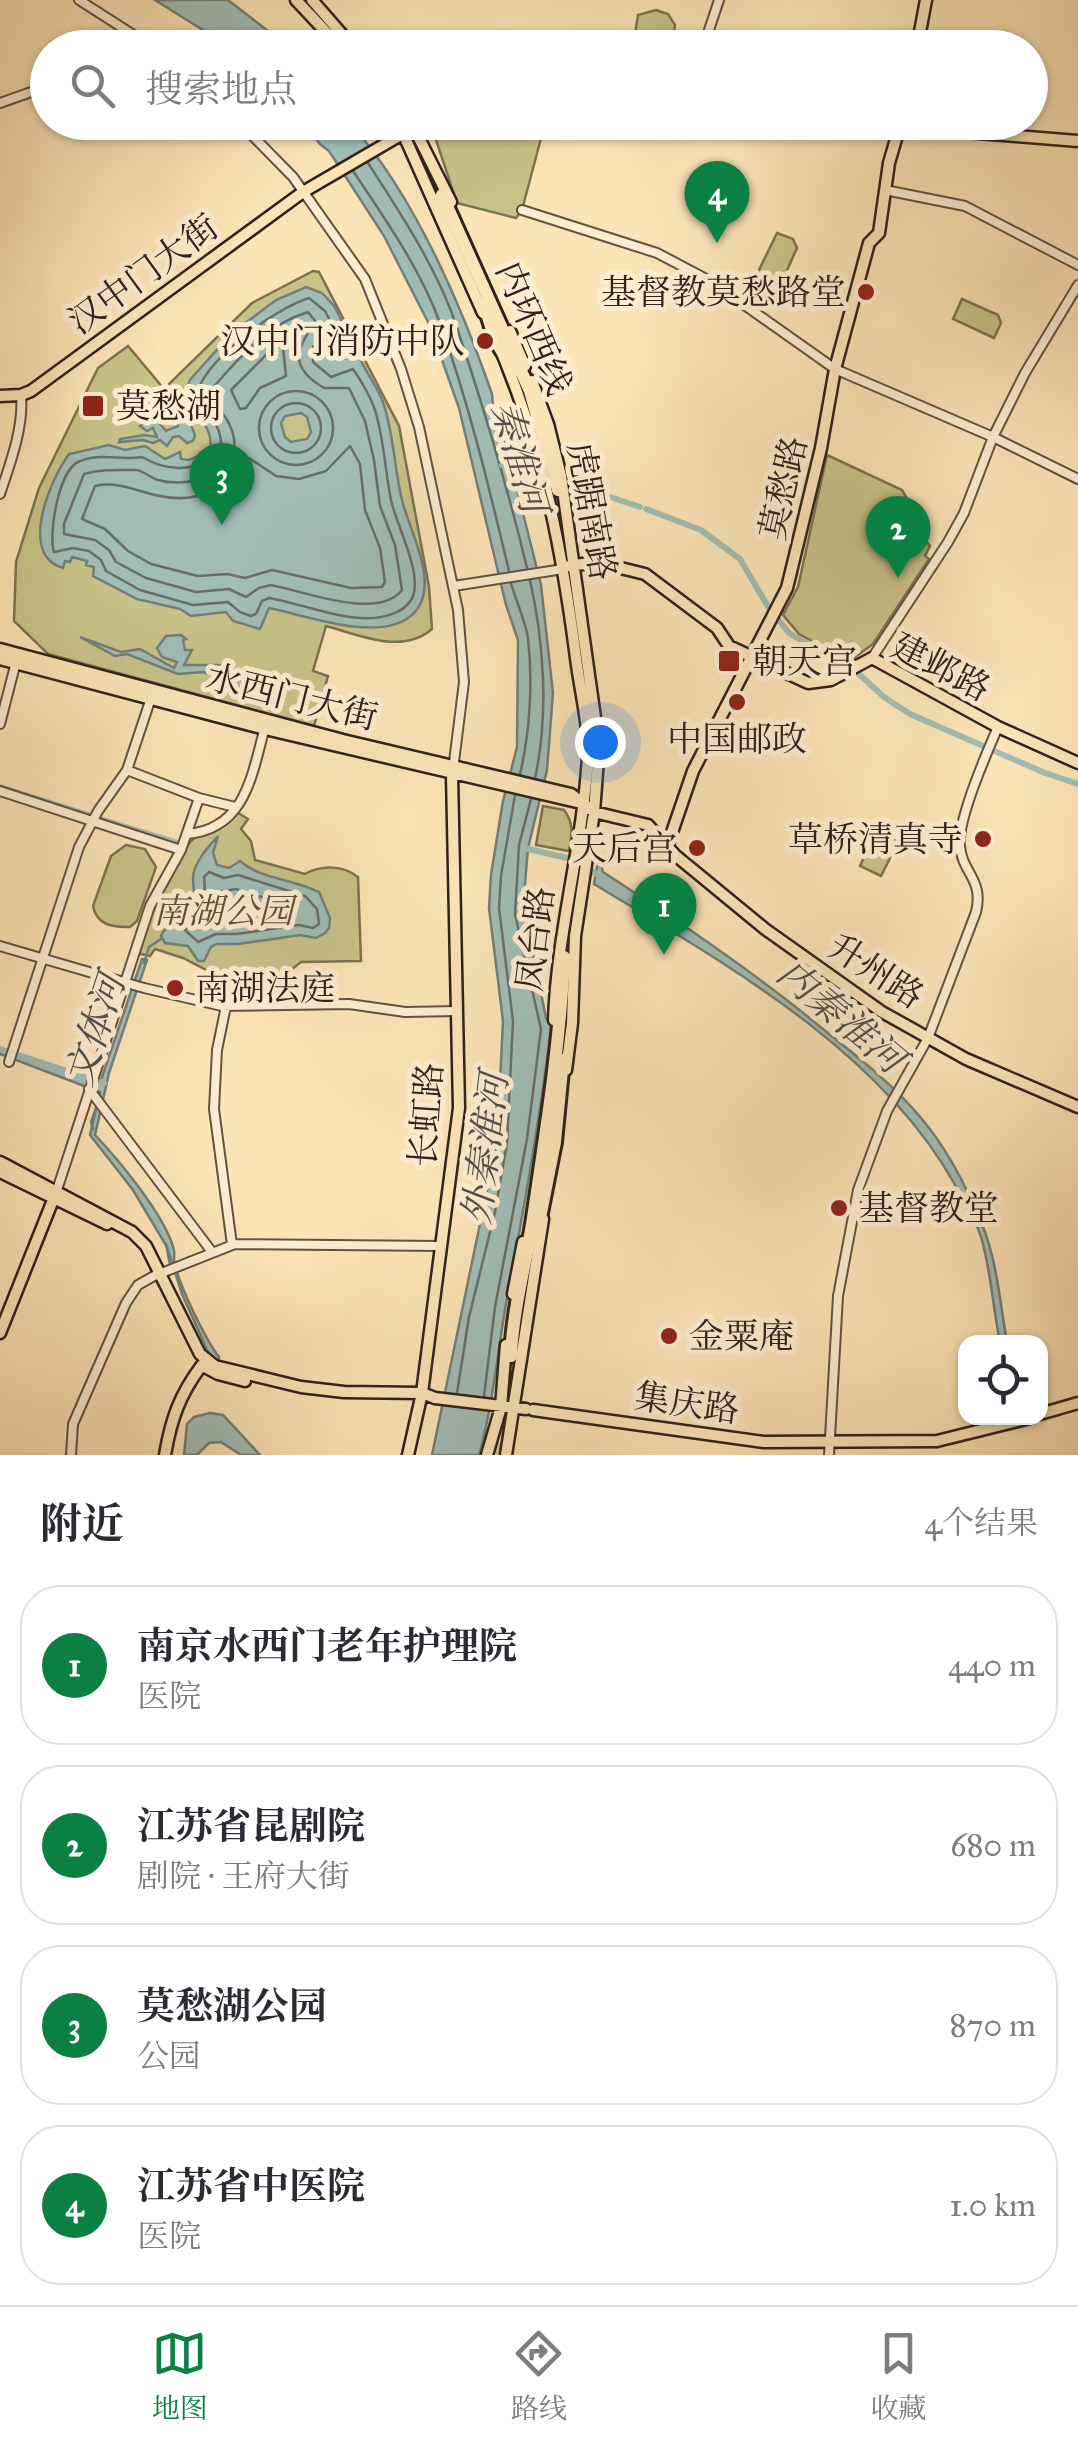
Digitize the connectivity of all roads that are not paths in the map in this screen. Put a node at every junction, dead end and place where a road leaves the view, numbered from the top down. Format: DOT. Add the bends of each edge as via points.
graph roads {
  1 [pos="79,0"];
  2 [pos="296,0"];
  3 [pos="312,0"];
  4 [pos="719,0"];
  5 [pos="926,0"];
  6 [pos="129,30"];
  7 [pos="324,30"];
  8 [pos="338,30"];
  9 [pos="708,30"];
  10 [pos="921,30"];
  11 [pos="30,92"];
  12 [pos="0,103"];
  13 [pos="1048,139"];
  14 [pos="256,140"];
  15 [pos="391,140"];
  16 [pos="415,140"];
  17 [pos="897,140"];
  18 [pos="1078,142"];
  19 [pos="884,190"];
  20 [pos="303,192"];
  21 [pos="438,193"];
  22 [pos="522,210"];
  23 [pos="1078,266"];
  24 [pos="1078,285"];
  25 [pos="485,296"];
  26 [pos="503,318"];
  27 [pos="492,333"];
  28 [pos="517,347"];
  29 [pos="500,348"];
  30 [pos="518,369"];
  31 [pos="835,369"];
  32 [pos="21,395"];
  33 [pos="0,396"];
  34 [pos="993,436"];
  35 [pos="1078,479"];
  36 [pos="556,492"];
  37 [pos="0,494"];
  38 [pos="563,568"];
  39 [pos="454,586"];
  40 [pos="0,649"];
  41 [pos="753,655"];
  42 [pos="0,658"];
  43 [pos="16,658"];
  44 [pos="872,658"];
  45 [pos="151,698"];
  46 [pos="0,724"];
  47 [pos="266,724"];
  48 [pos="996,732"];
  49 [pos="1078,764"];
  50 [pos="126,770"];
  51 [pos="453,770"];
  52 [pos="592,778"];
  53 [pos="0,791"];
  54 [pos="199,798"];
  55 [pos="574,800"];
  56 [pos="235,807"];
  57 [pos="594,812"];
  58 [pos="678,819"];
  59 [pos="92,821"];
  60 [pos="648,825"];
  61 [pos="187,834"];
  62 [pos="668,844"];
  63 [pos="582,849"];
  64 [pos="181,850"];
  65 [pos="0,946"];
  66 [pos="567,953"];
  67 [pos="42,958"];
  68 [pos="124,982"];
  69 [pos="226,1006"];
  70 [pos="457,1012"];
  71 [pos="928,1038"];
  72 [pos="10,1060"];
  73 [pos="91,1090"];
  74 [pos="1078,1106"];
  75 [pos="0,1162"];
  76 [pos="0,1172"];
  77 [pos="55,1195"];
  78 [pos="540,1200"];
  79 [pos="232,1245"];
  80 [pos="441,1246"];
  81 [pos="212,1252"];
  82 [pos="160,1274"];
  83 [pos="0,1333"];
  84 [pos="514,1359"];
  85 [pos="210,1368"];
  86 [pos="422,1396"];
  87 [pos="1078,1403"];
  88 [pos="497,1406"];
  89 [pos="524,1409"];
  90 [pos="1048,1412"];
  91 [pos="1001,1425"];
  92 [pos="829,1449"];
  93 [pos="488,1450"];
  94 [pos="506,1453"];
  95 [pos="71,1455"];
  96 [pos="167,1455"];
  97 [pos="408,1455"];
  1 -- 6 [label="street"];
  2 -- 7 [label="main road"];
  3 -- 8 [label="main road"];
  4 -- 9 [label="street"];
  5 -- 10 [label="main road"];
  11 -- 12 [label="street"];
  13 -- 18 [label="main road"];
  14 -- 20 [label="street"];
  15 -- 20 [label="main road, 汉中门大街"];
  16 -- 21 [label="main road, 虎踞南路"];
  17 -- 19 [label="main road, 莫愁路"];
  19 -- 23 [label="street" via="965,206"];
  19 -- 31 [label="main road, 莫愁路" via="879,233 869,243"];
  20 -- 32 [label="main road, 汉中门大街"];
  20 -- 39 [label="street" via="365,279 402,368"];
  21 -- 25 [label="highway, 内环西线"];
  21 -- 26 [label="main road, 虎踞南路"];
  21 -- 27 [label="main road, 虎踞南路"];
  22 -- 31 [label="street" via="657,253 712,282"];
  24 -- 34 [label="street"];
  25 -- 26 [label="highway"];
  25 -- 27 [label="highway"];
  25 -- 30 [label="highway, 内环西线"];
  26 -- 28 [label="main road, 虎踞南路"];
  27 -- 29 [label="main road, 虎踞南路"];
  28 -- 30 [label="highway"];
  28 -- 36 [label="main road, 虎踞南路" via="548,424"];
  29 -- 30 [label="highway"];
  29 -- 36 [label="main road, 虎踞南路"];
  30 -- 36 [label="highway, 内环西线" via="544,430"];
  31 -- 34 [label="street"];
  31 -- 41 [label="main road, 莫愁路" via="790,578"];
  32 -- 33 [label="main road"];
  32 -- 37 [label="street"];
  34 -- 35 [label="street"];
  34 -- 44 [label="street" via="964,513"];
  36 -- 38 [label="main road, 虎踞南路"];
  38 -- 39 [label="street"];
  38 -- 41 [label="main road, 建邺路" via="613,564 645,574 718,628 729,646"];
  38 -- 52 [label="main road, 虎踞南路" via="597,732"];
  39 -- 51 [label="street" via="464,682"];
  40 -- 43 [label="main road, 水西门大街"];
  41 -- 44 [label="main road, 建邺路" via="808,683"];
  41 -- 58 [label="main road, 莫愁路" via="694,771"];
  42 -- 43 [label="main road, 水西门大街"];
  43 -- 45 [label="main road, 水西门大街"];
  43 -- 46 [label="street"];
  43 -- 47 [label="main road, 水西门大街"];
  44 -- 48 [label="main road, 建邺路"];
  45 -- 47 [label="main road, 水西门大街"];
  45 -- 50 [label="street"];
  47 -- 51 [label="main road, 水西门大街"];
  47 -- 56 [label="street" via="248,789"];
  48 -- 49 [label="main road, 建邺路"];
  48 -- 71 [label="street" via="960,846 980,899"];
  50 -- 54 [label="street"];
  50 -- 59 [label="street"];
  51 -- 55 [label="main road, 水西门大街"];
  51 -- 70 [label="main road, 长虹路"];
  52 -- 55 [label="main road, 虎踞南路"];
  52 -- 57 [label="main road, 虎踞南路"];
  53 -- 59 [label="street"];
  54 -- 56 [label="street"];
  54 -- 61 [label="street"];
  55 -- 57 [label="main road, 水西门大街"];
  55 -- 63 [label="main road, 凤台路"];
  56 -- 61 [label="street" via="214,830"];
  57 -- 60 [label="main road, 水西门大街"];
  57 -- 63 [label="main road, 凤台路"];
  58 -- 60 [label="main road" via="669,826"];
  58 -- 62 [label="main road, 莫愁路"];
  59 -- 64 [label="street"];
  59 -- 67 [label="street"];
  60 -- 62 [label="main road, 水西门大街"];
  61 -- 64 [label="street"];
  62 -- 71 [label="main road, 升州路" via="764,929"];
  63 -- 66 [label="main road, 凤台路"];
  64 -- 68 [label="street" via="150,906"];
  65 -- 67 [label="street"];
  66 -- 78 [label="highway" via="558,1082"];
  67 -- 68 [label="street"];
  67 -- 72 [label="street"];
  68 -- 69 [label="street"];
  68 -- 73 [label="street"];
  69 -- 70 [label="street" via="349,1004"];
  69 -- 79 [label="street" via="214,1109"];
  70 -- 80 [label="main road, 长虹路" via="459,1108"];
  71 -- 74 [label="main road, 升州路"];
  71 -- 92 [label="street" via="890,1105 858,1190 838,1296"];
  73 -- 77 [label="street"];
  73 -- 81 [label="street"];
  75 -- 77 [label="main road"];
  76 -- 77 [label="main road"];
  77 -- 82 [label="main road" via="128,1236"];
  77 -- 83 [label="main road"];
  78 -- 84 [label="highway"];
  78 -- 84 [label="highway" via="518,1290"];
  79 -- 80 [label="street"];
  79 -- 81 [label="street"];
  80 -- 86 [label="main road, 长虹路"];
  81 -- 82 [label="street"];
  82 -- 85 [label="main road"];
  82 -- 95 [label="street" via="138,1285 126,1303 73,1424"];
  84 -- 88 [label="main road"];
  84 -- 89 [label="main road"];
  85 -- 86 [label="main road, 集庆路" via="320,1390"];
  85 -- 96 [label="main road" via="183,1391"];
  86 -- 88 [label="main road, 集庆路"];
  86 -- 97 [label="main road, 长虹路"];
  87 -- 90 [label="main road"];
  88 -- 89 [label="main road, 集庆路"];
  88 -- 93 [label="main road"];
  89 -- 92 [label="main road, 集庆路"];
  89 -- 94 [label="main road"];
  91 -- 92 [label="main road, 集庆路" via="937,1442"];
  93 -- 94 [label="main road" via="500,1445"];
}
